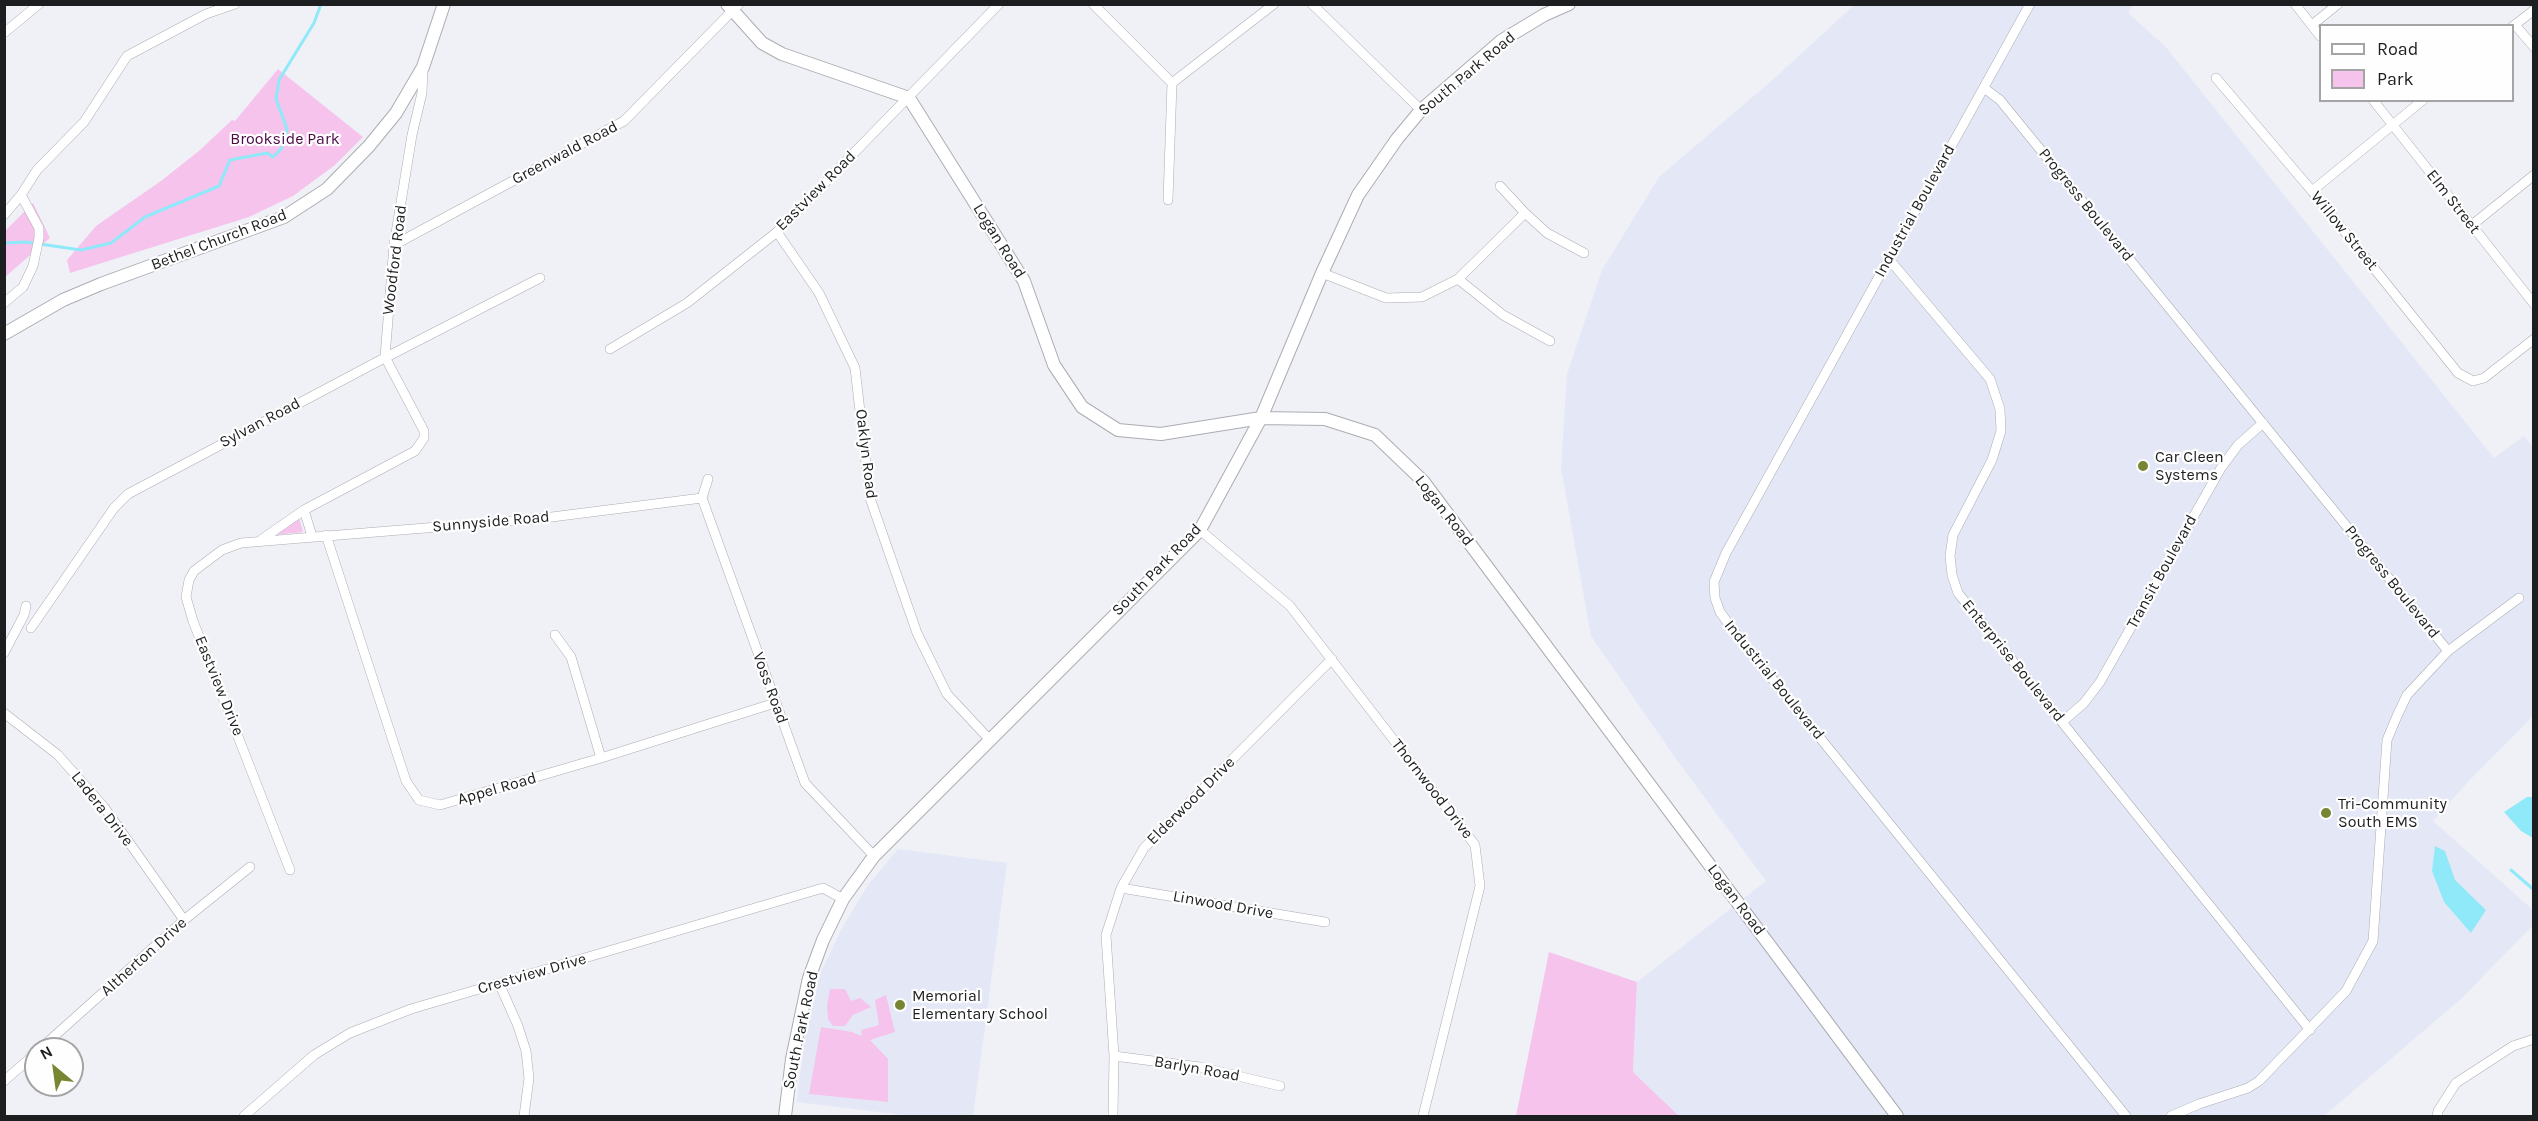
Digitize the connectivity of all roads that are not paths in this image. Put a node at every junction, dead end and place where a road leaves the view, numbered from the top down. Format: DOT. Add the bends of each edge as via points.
graph roads {
  1 [pos="39,4"];
  2 [pos="235,4"];
  3 [pos="444,4"];
  4 [pos="999,4"];
  5 [pos="1094,4"];
  6 [pos="1274,4"];
  7 [pos="1312,4"];
  8 [pos="1569,4"];
  9 [pos="2030,4"];
  10 [pos="2295,4"];
  11 [pos="2338,4"];
  12 [pos="733,6"];
  13 [pos="2534,10"];
  14 [pos="2312,25"];
  15 [pos="2514,26"];
  16 [pos="4,33"];
  17 [pos="2319,35"];
  18 [pos="2534,47"];
  19 [pos="423,68"];
  20 [pos="2216,78"];
  21 [pos="1172,83"];
  22 [pos="1984,88"];
  23 [pos="909,98"];
  24 [pos="2375,102"];
  25 [pos="2422,102"];
  26 [pos="1421,110"];
  27 [pos="2393,126"];
  28 [pos="2534,175"];
  29 [pos="1500,186"];
  30 [pos="2312,191"];
  31 [pos="21,195"];
  32 [pos="1168,200"];
  33 [pos="1525,213"];
  34 [pos="4,215"];
  35 [pos="2472,225"];
  36 [pos="777,232"];
  37 [pos="394,245"];
  38 [pos="1584,253"];
  39 [pos="1888,258"];
  40 [pos="1322,273"];
  41 [pos="540,278"];
  42 [pos="1458,279"];
  43 [pos="4,303"];
  44 [pos="2534,304"];
  45 [pos="4,334"];
  46 [pos="2534,339"];
  47 [pos="1550,341"];
  48 [pos="610,349"];
  49 [pos="385,357"];
  50 [pos="1262,418"];
  51 [pos="2263,423"];
  52 [pos="708,479"];
  53 [pos="702,498"];
  54 [pos="304,510"];
  55 [pos="1200,530"];
  56 [pos="326,535"];
  57 [pos="312,536"];
  58 [pos="260,540"];
  59 [pos="2519,598"];
  60 [pos="26,606"];
  61 [pos="31,628"];
  62 [pos="555,635"];
  63 [pos="2448,651"];
  64 [pos="4,653"];
  65 [pos="1332,659"];
  66 [pos="775,702"];
  67 [pos="4,712"];
  68 [pos="2061,722"];
  69 [pos="989,739"];
  70 [pos="600,758"];
  71 [pos="874,856"];
  72 [pos="250,867"];
  73 [pos="290,870"];
  74 [pos="1121,888"];
  75 [pos="843,899"];
  76 [pos="184,920"];
  77 [pos="1325,922"];
  78 [pos="499,984"];
  79 [pos="2310,1030"];
  80 [pos="53,1037"];
  81 [pos="2534,1039"];
  82 [pos="1114,1056"];
  83 [pos="24,1064"];
  84 [pos="4,1081"];
  85 [pos="1280,1086"];
  86 [pos="244,1116"];
  87 [pos="524,1116"];
  88 [pos="785,1116"];
  89 [pos="1113,1116"];
  90 [pos="1424,1116"];
  91 [pos="1897,1116"];
  92 [pos="2126,1116"];
  93 [pos="2171,1116"];
  94 [pos="2438,1116"];
  1 -- 16 [label="street"];
  2 -- 31 [label="street" via="206,14 127,56 84,122 37,170"];
  3 -- 19 [label="street, Bethel Church Road"];
  4 -- 23 [label="street, Eastview Road"];
  5 -- 21 [label="street"];
  6 -- 21 [label="street"];
  7 -- 26 [label="street"];
  8 -- 26 [label="street, South Park Road" via="1501,41"];
  9 -- 22 [label="street, Industrial Boulevard"];
  10 -- 14 [label="street"];
  11 -- 14 [label="street"];
  12 -- 23 [label="street" via="762,43 782,54"];
  12 -- 37 [label="street, Greenwald Road" via="624,121"];
  13 -- 15 [label="street"];
  14 -- 17 [label="street"];
  15 -- 18 [label="street"];
  19 -- 37 [label="street, Woodford Road" via="422,93"];
  19 -- 45 [label="street, Bethel Church Road" via="396,113 369,146 327,189 304,206 252,230 63,300"];
  20 -- 30 [label="street, Willow Street"];
  21 -- 32 [label="street"];
  22 -- 39 [label="street, Industrial Boulevard"];
  22 -- 51 [label="street, Progress Boulevard" via="2000,100"];
  23 -- 36 [label="street, Eastview Road"];
  23 -- 50 [label="street, Logan Road" via="1024,281 1054,365 1082,407 1118,430 1161,434"];
  24 -- 27 [label="street, Elm Street"];
  25 -- 27 [label="street"];
  26 -- 40 [label="street, South Park Road" via="1358,195"];
  27 -- 30 [label="street"];
  27 -- 35 [label="street, Elm Street"];
  28 -- 35 [label="street"];
  29 -- 33 [label="street"];
  30 -- 46 [label="street, Willow Street" via="2458,373 2473,381 2484,378"];
  31 -- 34 [label="street"];
  31 -- 43 [label="street" via="39,228 38,243 23,287"];
  33 -- 38 [label="street" via="1547,233"];
  33 -- 42 [label="street"];
  35 -- 44 [label="street, Elm Street"];
  36 -- 48 [label="street, Eastview Road" via="687,303"];
  36 -- 69 [label="street, Oaklyn Road" via="819,293 855,368 870,498 917,633 947,694"];
  37 -- 49 [label="street, Woodford Road"];
  39 -- 68 [label="street, Enterprise Boulevard" via="1979,364 1997,395 2001,430 1992,460 1953,535 1952,575 1958,593"];
  39 -- 92 [label="street, Industrial Boulevard" via="1726,553 1714,582 1715,598 1736,634"];
  40 -- 42 [label="street" via="1386,298 1422,297"];
  40 -- 50 [label="street, South Park Road"];
  41 -- 49 [label="street, Sylvan Road"];
  42 -- 47 [label="street" via="1503,315"];
  49 -- 54 [label="street" via="424,431 422,444"];
  49 -- 61 [label="street, Sylvan Road" via="128,494 114,508"];
  50 -- 55 [label="street, South Park Road"];
  50 -- 91 [label="street, Logan Road" via="1325,420 1375,435 1423,481"];
  51 -- 63 [label="street, Progress Boulevard"];
  51 -- 68 [label="street, Transit Boulevard" via="2221,468 2100,682 2084,703"];
  52 -- 53 [label="street"];
  53 -- 56 [label="street, Sunnyside Road" via="536,519"];
  53 -- 66 [label="street, Voss Road"];
  54 -- 57 [label="street"];
  54 -- 58 [label="street"];
  55 -- 65 [label="street, Thornwood Drive" via="1290,606"];
  55 -- 69 [label="street, South Park Road"];
  56 -- 57 [label="street, Sunnyside Road"];
  56 -- 70 [label="street, Appel Road" via="406,781 419,800 440,805"];
  57 -- 58 [label="street, Sunnyside Road"];
  58 -- 73 [label="street, Eastview Drive" via="241,543 208,560 194,571 186,597"];
  59 -- 63 [label="street"];
  60 -- 64 [label="street"];
  62 -- 70 [label="street" via="571,657"];
  63 -- 79 [label="street, Progress Boulevard" via="2406,695 2387,740 2373,941 2346,992"];
  65 -- 74 [label="street, Elderwood Drive" via="1144,848"];
  65 -- 90 [label="street, Thornwood Drive" via="1475,845 1480,886"];
  66 -- 70 [label="street, Appel Road"];
  66 -- 71 [label="street, Voss Road" via="805,783"];
  67 -- 76 [label="street, Ladera Drive" via="58,755 104,807"];
  68 -- 79 [label="street, Enterprise Boulevard"];
  69 -- 71 [label="street, South Park Road"];
  71 -- 75 [label="street, South Park Road"];
  72 -- 76 [label="street, Altherton Drive"];
  74 -- 77 [label="street, Linwood Drive"];
  74 -- 82 [label="street, Elderwood Drive" via="1106,935"];
  75 -- 78 [label="street, Crestview Drive" via="823,888"];
  75 -- 88 [label="street, South Park Road" via="809,978"];
  76 -- 80 [label="street, Altherton Drive"];
  78 -- 86 [label="street, Crestview Drive" via="411,1008 350,1033 314,1055"];
  78 -- 87 [label="street" via="526,1051"];
  79 -- 93 [label="street, Progress Boulevard" via="2248,1088"];
  81 -- 94 [label="street" via="2513,1046 2456,1083"];
  82 -- 85 [label="street, Barlyn Road" via="1200,1067"];
  82 -- 89 [label="street, Elderwood Drive"];
  83 -- 84 [label="street"];
}
